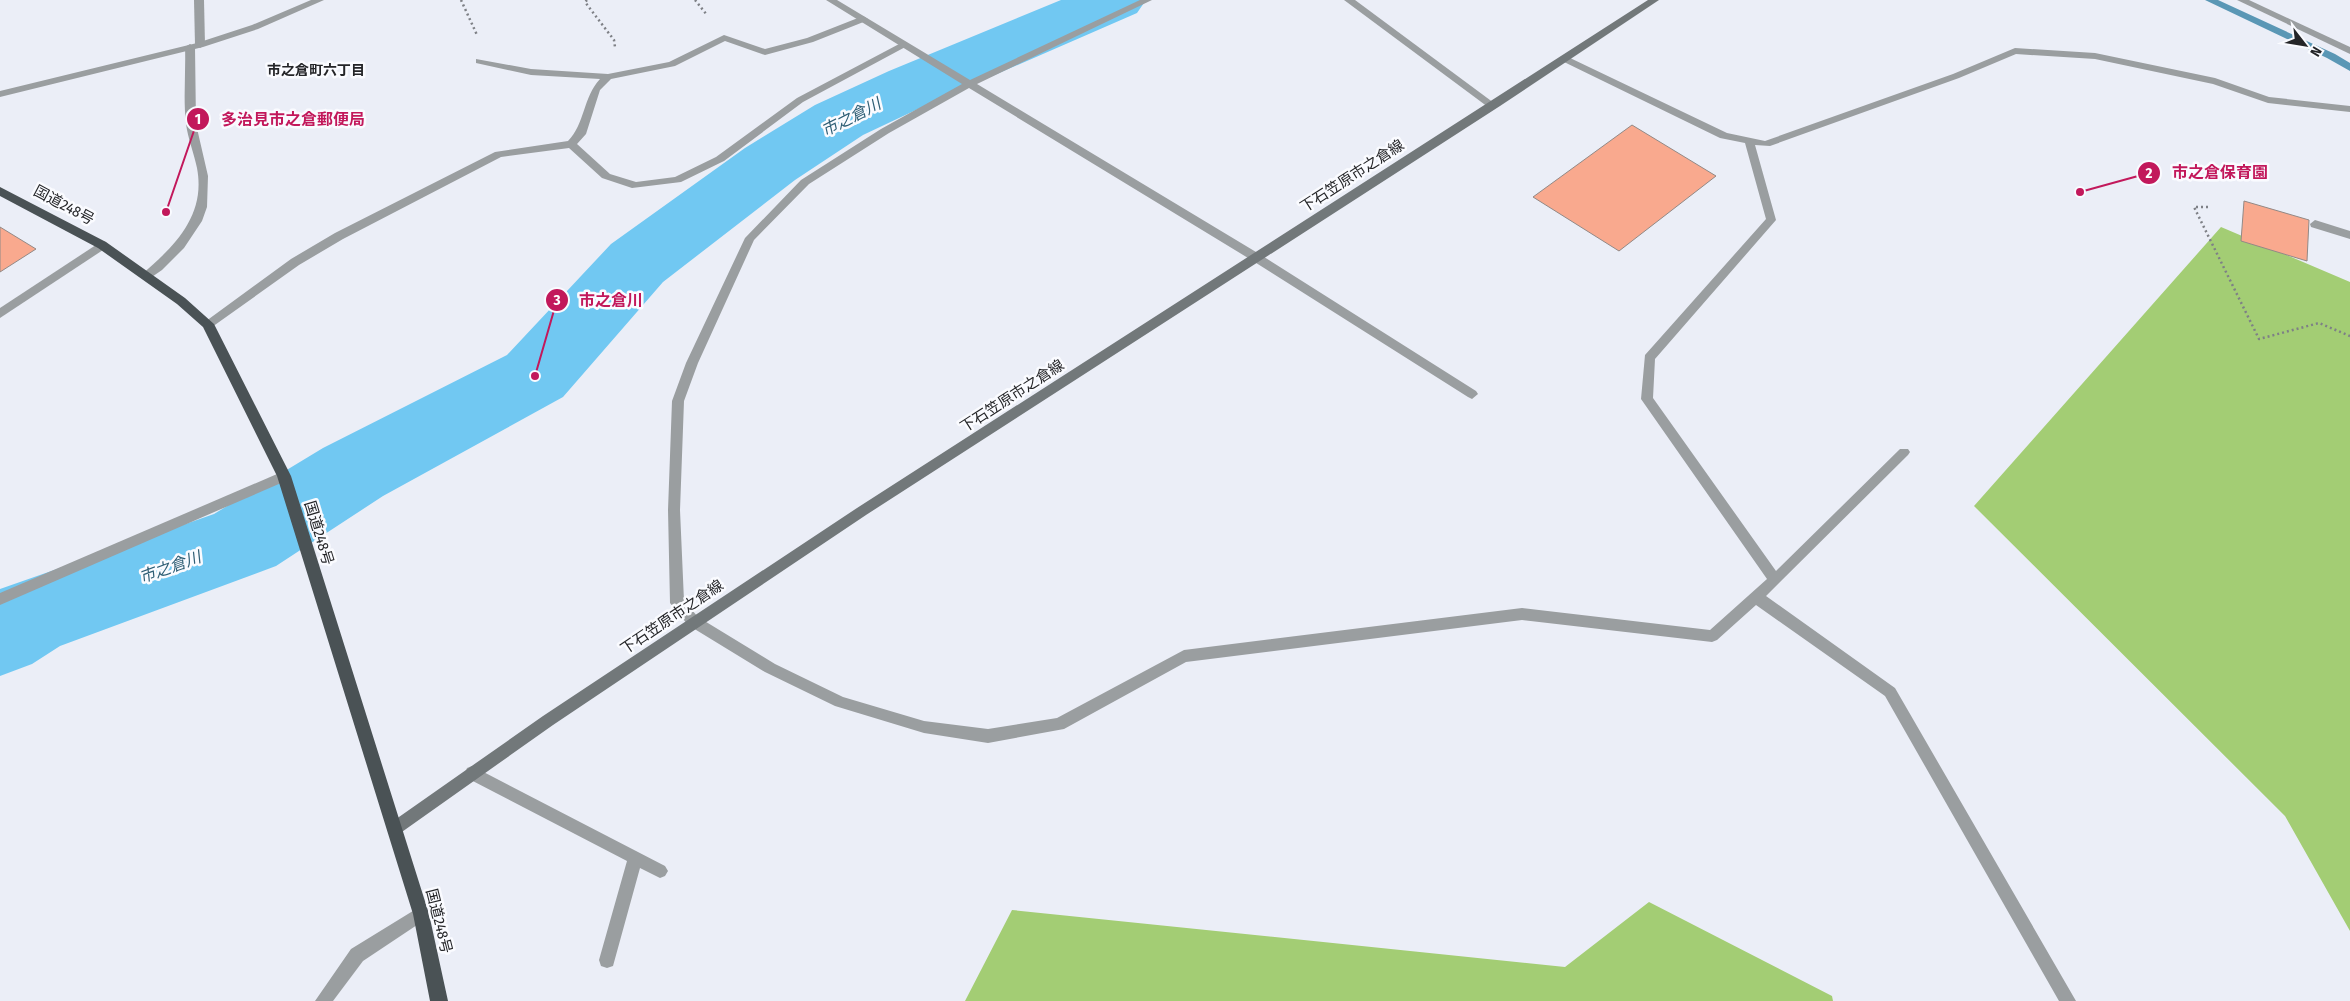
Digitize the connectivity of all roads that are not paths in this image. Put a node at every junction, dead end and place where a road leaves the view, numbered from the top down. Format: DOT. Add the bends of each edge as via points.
graph roads {
  1 [pos="199,0"];
  2 [pos="319,0"];
  3 [pos="831,0"];
  4 [pos="1147,0"];
  5 [pos="1349,0"];
  6 [pos="1654,0"];
  7 [pos="2242,0"];
  8 [pos="863,19"];
  9 [pos="904,45"];
  10 [pos="195,46"];
  11 [pos="2350,50"];
  12 [pos="1565,59"];
  13 [pos="479,60"];
  14 [pos="608,77"];
  15 [pos="971,83"];
  16 [pos="0,94"];
  17 [pos="1491,105"];
  18 [pos="2350,109"];
  19 [pos="1749,141"];
  20 [pos="571,144"];
  21 [pos="0,191"];
  22 [pos="2315,224"];
  23 [pos="2350,236"];
  24 [pos="102,245"];
  25 [pos="1257,258"];
  26 [pos="146,277"];
  27 [pos="0,314"];
  28 [pos="208,324"];
  29 [pos="1472,394"];
  30 [pos="1904,452"];
  31 [pos="284,476"];
  32 [pos="1775,580"];
  33 [pos="1756,597"];
  34 [pos="0,599"];
  35 [pos="693,621"];
  36 [pos="472,773"];
  37 [pos="394,829"];
  38 [pos="635,858"];
  39 [pos="660,872"];
  40 [pos="421,914"];
  41 [pos="607,960"];
  42 [pos="323,1001"];
  43 [pos="439,1001"];
  44 [pos="2068,1001"];
  1 -- 10 [label="street"];
  2 -- 10 [label="street" via="255,27"];
  3 -- 8 [label="street"];
  4 -- 15 [label="street"];
  5 -- 17 [label="street"];
  6 -- 12 [label="main road, 下石笠原市之倉線"];
  7 -- 11 [label="street"];
  8 -- 9 [label="street"];
  8 -- 14 [label="street" via="810,40 765,52 724,38 672,64"];
  9 -- 15 [label="street"];
  9 -- 20 [label="street" via="800,100 720,159 677,180 636,186 606,176"];
  10 -- 16 [label="street"];
  10 -- 26 [label="street" via="191,125 203,176 199,217 172,255"];
  12 -- 17 [label="main road, 下石笠原市之倉線"];
  12 -- 19 [label="street" via="1724,136"];
  13 -- 14 [label="street" via="531,72"];
  14 -- 20 [label="street" via="596,89 580,134"];
  15 -- 25 [label="street"];
  15 -- 35 [label="street" via="885,131 804,182 750,238 692,363 678,401 674,510 677,603"];
  17 -- 25 [label="main road, 下石笠原市之倉線"];
  18 -- 19 [label="street" via="2268,100 2215,81 2095,56 2015,51 1956,76 1766,144"];
  19 -- 32 [label="street" via="1771,220 1649,358 1647,399"];
  20 -- 28 [label="street" via="499,154 339,236 295,262"];
  21 -- 24 [label="highway, 国道248号"];
  22 -- 23 [label="street"];
  24 -- 26 [label="highway, 国道248号"];
  24 -- 27 [label="street"];
  25 -- 29 [label="street"];
  25 -- 35 [label="main road, 下石笠原市之倉線"];
  26 -- 28 [label="highway, 国道248号"];
  28 -- 31 [label="highway, 国道248号"];
  30 -- 32 [label="street"];
  31 -- 34 [label="street"];
  31 -- 37 [label="highway, 国道248号"];
  32 -- 33 [label="street"];
  33 -- 35 [label="street" via="1712,636 1522,614 1184,656 1059,724 988,736 924,727 840,702 770,668"];
  33 -- 44 [label="street" via="1890,692"];
  35 -- 36 [label="main road, 下石笠原市之倉線"];
  36 -- 37 [label="main road, 下石笠原市之倉線"];
  36 -- 38 [label="street"];
  37 -- 40 [label="highway, 国道248号"];
  38 -- 39 [label="street"];
  38 -- 41 [label="street"];
  40 -- 42 [label="street" via="357,955"];
  40 -- 43 [label="highway, 国道248号"];
}
